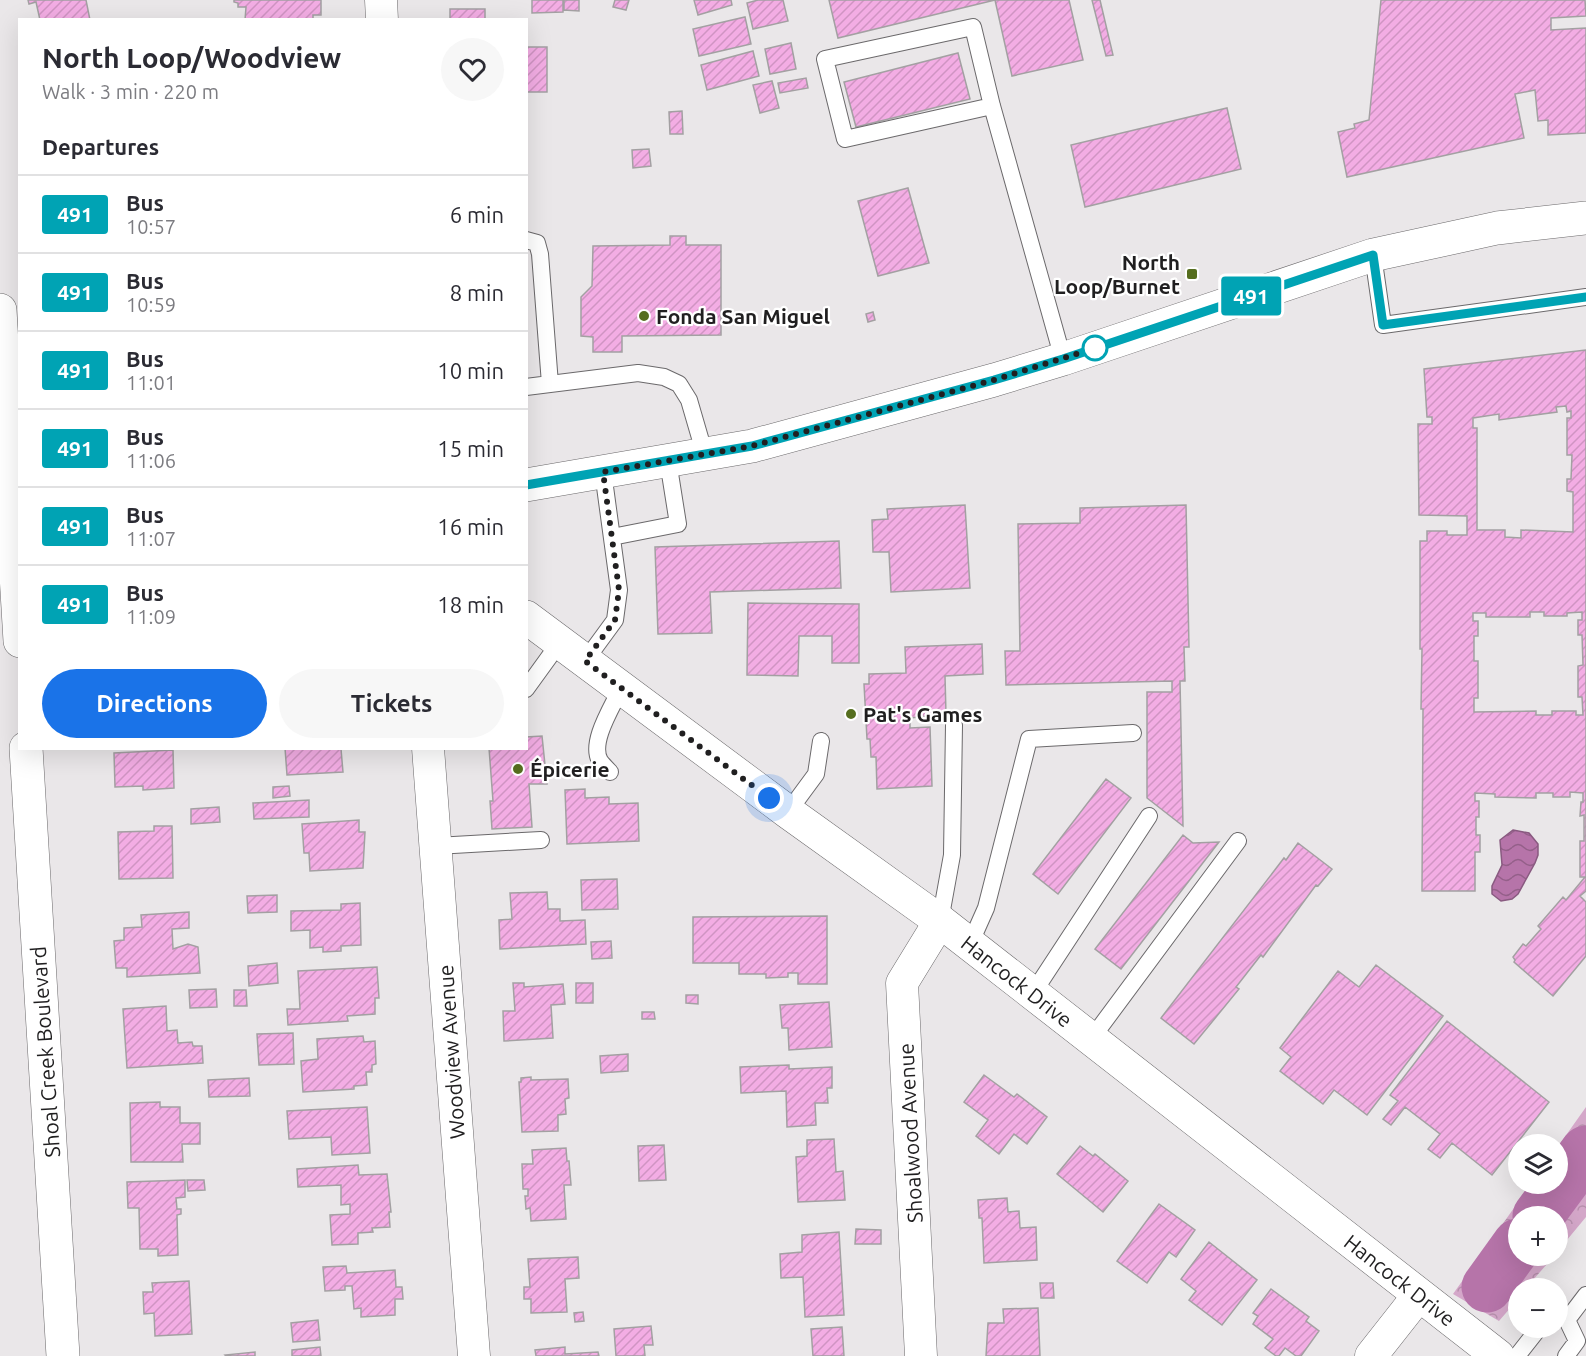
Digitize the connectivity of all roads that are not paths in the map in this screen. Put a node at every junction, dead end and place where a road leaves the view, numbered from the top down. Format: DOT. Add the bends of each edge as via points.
graph roads {
  1 [pos="381,0"];
  2 [pos="382,18"];
  3 [pos="992,106"];
  4 [pos="1586,218"];
  5 [pos="528,241"];
  6 [pos="1373,255"];
  7 [pos="0,288"];
  8 [pos="1586,297"];
  9 [pos="18,298"];
  10 [pos="0,310"];
  11 [pos="1063,359"];
  12 [pos="550,384"];
  13 [pos="528,387"];
  14 [pos="705,455"];
  15 [pos="668,461"];
  16 [pos="603,472"];
  17 [pos="528,485"];
  18 [pos="612,537"];
  19 [pos="18,608"];
  20 [pos="528,618"];
  21 [pos="560,642"];
  22 [pos="585,661"];
  23 [pos="528,686"];
  24 [pos="621,688"];
  25 [pos="954,725"];
  26 [pos="1132,732"];
  27 [pos="821,741"];
  28 [pos="26,750"];
  29 [pos="428,750"];
  30 [pos="610,772"];
  31 [pos="788,812"];
  32 [pos="1149,816"];
  33 [pos="541,840"];
  34 [pos="1238,841"];
  35 [pos="436,846"];
  36 [pos="940,921"];
  37 [pos="970,944"];
  38 [pos="1034,993"];
  39 [pos="1092,1038"];
  40 [pos="1419,1295"];
  41 [pos="1586,1295"];
  42 [pos="1568,1313"];
  43 [pos="1568,1328"];
  44 [pos="1531,1338"];
  45 [pos="63,1356"];
  46 [pos="474,1356"];
  47 [pos="921,1356"];
  48 [pos="1371,1356"];
  49 [pos="1498,1356"];
  50 [pos="1517,1356"];
  51 [pos="1566,1356"];
  1 -- 2 [label="street"];
  3 -- 3 [label="lane" via="845,139 825,59 973,27"];
  3 -- 11 [label="lane"];
  4 -- 6 [label="street" via="1497,228"];
  5 -- 12 [label="lane" via="537,243 540,254"];
  6 -- 8 [label="lane" via="1383,325"];
  6 -- 11 [label="street"];
  7 -- 9 [label="street"];
  10 -- 19 [label="street"];
  11 -- 14 [label="street" via="752,446"];
  12 -- 13 [label="lane"];
  12 -- 14 [label="lane" via="638,373 664,377 679,384 689,400"];
  14 -- 15 [label="street"];
  15 -- 16 [label="street"];
  15 -- 18 [label="lane" via="678,524"];
  16 -- 17 [label="street"];
  16 -- 18 [label="lane"];
  18 -- 22 [label="lane" via="619,590 615,620"];
  20 -- 21 [label="street, Hancock Drive"];
  21 -- 22 [label="street, Hancock Drive"];
  21 -- 23 [label="lane"];
  22 -- 24 [label="street, Hancock Drive"];
  24 -- 30 [label="lane" via="597,741 599,759"];
  24 -- 31 [label="street, Hancock Drive"];
  25 -- 36 [label="lane" via="952,855"];
  26 -- 37 [label="lane" via="1029,739 986,908"];
  27 -- 31 [label="lane" via="816,774"];
  28 -- 45 [label="street, Shoal Creek Boulevard"];
  29 -- 35 [label="street, Woodview Avenue"];
  31 -- 36 [label="street, Hancock Drive"];
  32 -- 38 [label="lane"];
  33 -- 35 [label="lane"];
  34 -- 39 [label="lane"];
  35 -- 46 [label="street, Woodview Avenue"];
  36 -- 37 [label="street, Hancock Drive"];
  36 -- 47 [label="street, Shoalwood Avenue" via="902,983"];
  37 -- 38 [label="street, Hancock Drive"];
  38 -- 39 [label="street, Hancock Drive"];
  39 -- 40 [label="street, Hancock Drive"];
  40 -- 48 [label="street"];
  40 -- 49 [label="street, Hancock Drive"];
  41 -- 42 [label="lane"];
  43 -- 51 [label="lane" via="1576,1341"];
  44 -- 50 [label="lane"];
}
